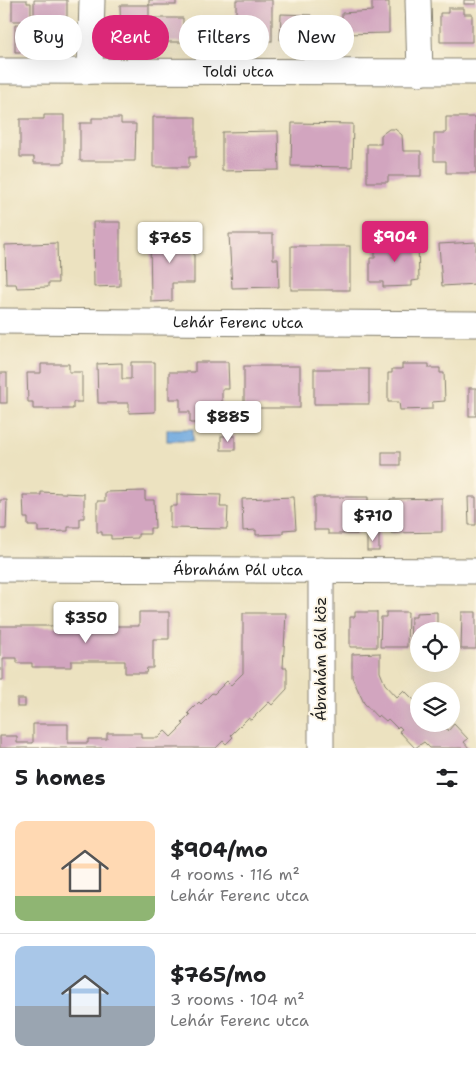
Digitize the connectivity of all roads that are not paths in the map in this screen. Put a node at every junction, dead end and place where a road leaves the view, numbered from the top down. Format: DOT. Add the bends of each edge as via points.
graph roads {
  1 [pos="92,0"];
  2 [pos="418,0"];
  3 [pos="0,71"];
  4 [pos="90,71"];
  5 [pos="476,72"];
  6 [pos="420,73"];
  7 [pos="0,321"];
  8 [pos="476,324"];
  9 [pos="0,570"];
  10 [pos="321,570"];
  11 [pos="476,571"];
  12 [pos="321,748"];
  1 -- 4 [label="street"];
  2 -- 6 [label="street"];
  3 -- 4 [label="street, Toldi utca"];
  4 -- 6 [label="street, Toldi utca"];
  5 -- 6 [label="street, Toldi utca"];
  7 -- 8 [label="street, Lehár Ferenc utca"];
  9 -- 10 [label="street, Ábrahám Pál utca"];
  10 -- 11 [label="street, Ábrahám Pál utca"];
  10 -- 12 [label="street, Ábrahám Pál köz"];
}
